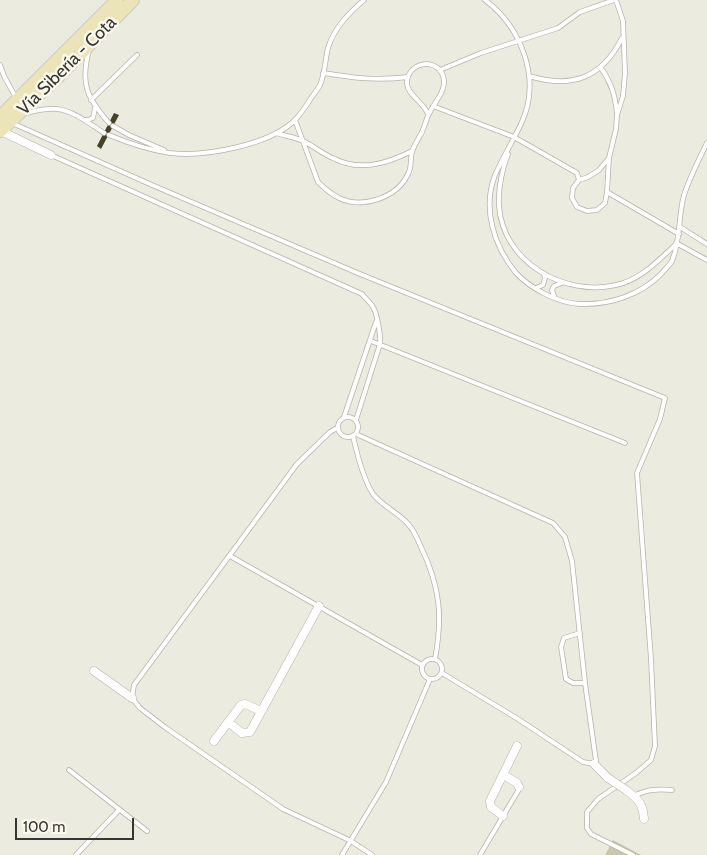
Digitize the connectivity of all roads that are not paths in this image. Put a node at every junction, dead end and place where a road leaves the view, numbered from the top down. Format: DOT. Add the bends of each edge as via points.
graph roads {
  1 [pos="117,0"];
  2 [pos="133,0"];
  3 [pos="364,0"];
  4 [pos="485,0"];
  5 [pos="615,0"];
  6 [pos="623,36"];
  7 [pos="519,40"];
  8 [pos="91,43"];
  9 [pos="137,55"];
  10 [pos="0,65"];
  11 [pos="601,68"];
  12 [pos="440,70"];
  13 [pos="323,73"];
  14 [pos="529,76"];
  15 [pos="408,77"];
  16 [pos="17,100"];
  17 [pos="91,100"];
  18 [pos="433,106"];
  19 [pos="95,108"];
  20 [pos="428,114"];
  21 [pos="617,115"];
  22 [pos="82,120"];
  23 [pos="295,120"];
  24 [pos="6,123"];
  25 [pos="109,123"];
  26 [pos="114,126"];
  27 [pos="104,133"];
  28 [pos="276,133"];
  29 [pos="109,135"];
  30 [pos="514,137"];
  31 [pos="303,141"];
  32 [pos="707,143"];
  33 [pos="412,151"];
  34 [pos="171,153"];
  35 [pos="51,155"];
  36 [pos="609,158"];
  37 [pos="579,180"];
  38 [pos="607,192"];
  39 [pos="680,228"];
  40 [pos="679,234"];
  41 [pos="676,244"];
  42 [pos="707,244"];
  43 [pos="707,260"];
  44 [pos="544,274"];
  45 [pos="562,283"];
  46 [pos="536,288"];
  47 [pos="555,298"];
  48 [pos="376,322"];
  49 [pos="371,340"];
  50 [pos="380,344"];
  51 [pos="344,417"];
  52 [pos="356,420"];
  53 [pos="337,428"];
  54 [pos="354,435"];
  55 [pos="625,443"];
  56 [pos="230,556"];
  57 [pos="319,606"];
  58 [pos="580,633"];
  59 [pos="435,659"];
  60 [pos="422,665"];
  61 [pos="94,671"];
  62 [pos="442,673"];
  63 [pos="430,679"];
  64 [pos="585,683"];
  65 [pos="132,698"];
  66 [pos="261,711"];
  67 [pos="228,722"];
  68 [pos="214,740"];
  69 [pos="517,746"];
  70 [pos="594,764"];
  71 [pos="69,770"];
  72 [pos="504,775"];
  73 [pos="519,787"];
  74 [pos="672,790"];
  75 [pos="634,796"];
  76 [pos="119,810"];
  77 [pos="503,816"];
  78 [pos="644,819"];
  79 [pos="147,832"];
  80 [pos="351,841"];
  81 [pos="76,855"];
  82 [pos="342,855"];
  83 [pos="372,855"];
  84 [pos="480,855"];
  85 [pos="633,855"];
  1 -- 16 [label="main road"];
  2 -- 8 [label="main road, Vía Sibería - Cota"];
  3 -- 13 [label="lane" via="340,24 329,47"];
  4 -- 7 [label="lane" via="503,16"];
  5 -- 6 [label="lane" via="623,21"];
  5 -- 7 [label="lane" via="580,12 558,28"];
  6 -- 11 [label="lane"];
  6 -- 21 [label="lane" via="624,96"];
  7 -- 12 [label="lane"];
  7 -- 14 [label="lane"];
  8 -- 17 [label="lane" via="84,76"];
  8 -- 24 [label="main road, Vía Sibería - Cota"];
  9 -- 17 [label="lane"];
  10 -- 16 [label="lane"];
  11 -- 14 [label="lane" via="566,82"];
  11 -- 21 [label="lane" via="616,98"];
  12 -- 15 [label="lane" via="432,64 422,64 413,68"];
  12 -- 18 [label="lane" via="444,84"];
  13 -- 15 [label="lane" via="381,80"];
  13 -- 23 [label="lane" via="320,85"];
  14 -- 30 [label="lane" via="527,108"];
  15 -- 20 [label="lane" via="409,89"];
  16 -- 24 [label="main road"];
  17 -- 19 [label="lane"];
  18 -- 20 [label="lane"];
  18 -- 30 [label="lane"];
  19 -- 22 [label="lane" via="93,118"];
  19 -- 25 [label="lane"];
  20 -- 33 [label="lane"];
  21 -- 36 [label="lane"];
  22 -- 24 [label="lane" via="58,109 46,109"];
  22 -- 27 [label="lane"];
  23 -- 28 [label="lane"];
  23 -- 31 [label="lane"];
  24 -- 35 [label="street"];
  24 -- 85 [label="lane" via="360,274 665,398 660,419 637,473 654,746 651,760 598,799 587,812 587,828 591,834"];
  26 -- 34 [label="lane"];
  28 -- 31 [label="lane"];
  28 -- 34 [label="lane" via="230,149 201,154"];
  29 -- 34 [label="lane" via="141,147"];
  30 -- 37 [label="lane" via="577,173"];
  30 -- 44 [label="lane" via="500,180 499,207 506,232 520,255"];
  30 -- 46 [label="lane" via="494,177 490,198 491,220 496,241 506,261 520,278"];
  31 -- 33 [label="lane" via="334,159 353,165 381,163"];
  31 -- 33 [label="lane" via="318,182 339,198 360,202 376,200 396,190 408,175"];
  32 -- 39 [label="lane" via="684,194"];
  35 -- 48 [label="lane" via="354,289 374,308"];
  36 -- 37 [label="lane" via="599,170"];
  36 -- 38 [label="lane"];
  37 -- 38 [label="lane" via="573,188 572,198 578,207 587,211 597,210 605,203"];
  38 -- 40 [label="lane"];
  39 -- 40 [label="lane"];
  39 -- 42 [label="lane"];
  40 -- 41 [label="lane"];
  41 -- 43 [label="lane"];
  41 -- 45 [label="lane" via="643,274 618,285 591,288"];
  41 -- 47 [label="lane" via="672,262 644,289 602,303 574,303"];
  44 -- 45 [label="lane"];
  44 -- 46 [label="lane" via="543,285"];
  45 -- 47 [label="lane" via="552,290"];
  46 -- 47 [label="lane"];
  48 -- 49 [label="lane"];
  48 -- 50 [label="lane" via="381,333"];
  49 -- 50 [label="lane"];
  49 -- 51 [label="lane"];
  50 -- 52 [label="lane"];
  50 -- 55 [label="lane"];
  51 -- 52 [label="lane"];
  51 -- 53 [label="lane"];
  52 -- 54 [label="lane" via="358,427"];
  53 -- 54 [label="lane" via="341,436 349,438"];
  53 -- 56 [label="lane" via="297,464"];
  54 -- 58 [label="lane" via="553,523 565,537 572,561"];
  54 -- 59 [label="lane" via="359,462 374,494 408,524 434,580 440,608 440,634"];
  56 -- 57 [label="lane"];
  56 -- 65 [label="lane" via="134,685"];
  57 -- 60 [label="lane"];
  57 -- 66 [label="street"];
  58 -- 64 [label="lane"];
  58 -- 64 [label="lane" via="564,638 561,647 566,679"];
  59 -- 60 [label="lane"];
  59 -- 62 [label="lane" via="441,663"];
  60 -- 63 [label="lane" via="423,674"];
  61 -- 65 [label="street"];
  62 -- 63 [label="lane"];
  62 -- 70 [label="lane" via="583,762"];
  63 -- 80 [label="lane" via="386,782"];
  64 -- 70 [label="lane" via="596,756"];
  65 -- 80 [label="lane" via="166,728 283,809"];
  66 -- 67 [label="street" via="241,705"];
  66 -- 67 [label="street" via="250,732 242,733"];
  67 -- 68 [label="street"];
  69 -- 72 [label="street"];
  70 -- 75 [label="street, bridge"];
  71 -- 76 [label="lane"];
  72 -- 73 [label="street"];
  72 -- 77 [label="street" via="489,805"];
  73 -- 77 [label="lane"];
  74 -- 75 [label="lane" via="650,789"];
  75 -- 78 [label="street" via="642,803"];
  76 -- 79 [label="lane"];
  76 -- 81 [label="lane"];
  77 -- 84 [label="lane"];
  80 -- 82 [label="lane"];
  80 -- 83 [label="lane"];
}
